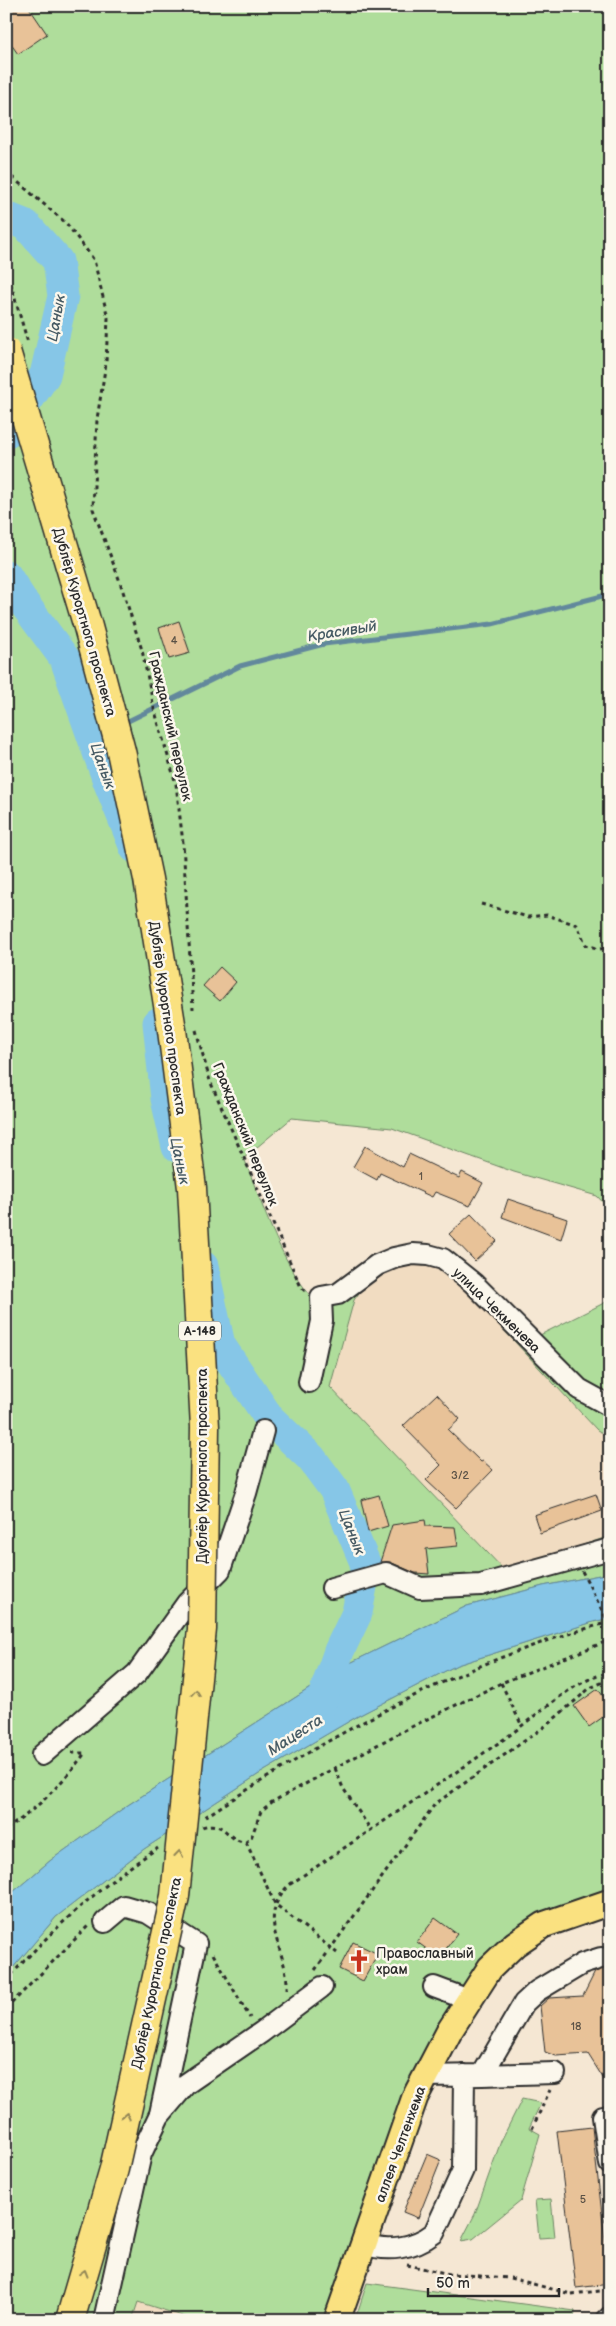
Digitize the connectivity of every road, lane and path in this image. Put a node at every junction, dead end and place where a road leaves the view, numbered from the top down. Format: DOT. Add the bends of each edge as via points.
graph roads {
  1 [pos="6,172"];
  2 [pos="6,268"];
  3 [pos="18,352"];
  4 [pos="481,904"];
  5 [pos="610,947"];
  6 [pos="186,983"];
  7 [pos="196,1051"];
  8 [pos="321,1297"];
  9 [pos="309,1382"];
  10 [pos="610,1406"];
  11 [pos="263,1431"];
  12 [pos="610,1548"];
  13 [pos="582,1571"];
  14 [pos="332,1588"];
  15 [pos="610,1622"];
  16 [pos="610,1626"];
  17 [pos="610,1640"];
  18 [pos="610,1673"];
  19 [pos="610,1679"];
  20 [pos="501,1683"];
  21 [pos="522,1726"];
  22 [pos="42,1755"];
  23 [pos="335,1768"];
  24 [pos="201,1820"];
  25 [pos="6,1829"];
  26 [pos="197,1830"];
  27 [pos="371,1830"];
  28 [pos="246,1842"];
  29 [pos="164,1845"];
  30 [pos="610,1902"];
  31 [pos="275,1904"];
  32 [pos="99,1922"];
  33 [pos="209,1947"];
  34 [pos="331,1948"];
  35 [pos="337,1953"];
  36 [pos="601,1958"];
  37 [pos="6,1981"];
  38 [pos="316,1981"];
  39 [pos="434,1987"];
  40 [pos="287,1993"];
  41 [pos="470,2000"];
  42 [pos="6,2009"];
  43 [pos="250,2019"];
  44 [pos="555,2073"];
  45 [pos="473,2075"];
  46 [pos="426,2076"];
  47 [pos="159,2116"];
  48 [pos="603,2117"];
  49 [pos="532,2129"];
  50 [pos="610,2164"];
  51 [pos="610,2219"];
  52 [pos="604,2220"];
  53 [pos="375,2247"];
  54 [pos="610,2290"];
  55 [pos="610,2317"];
  56 [pos="70,2320"];
  57 [pos="104,2320"];
  58 [pos="337,2320"];
  59 [pos="607,2320"];
  1 -- 6 [label="path, Гражданский переулок" via="66,223 94,260 108,318 106,363 97,418 93,509 142,650 154,708 176,784 183,843 193,1012"];
  2 -- 3 [label="path, bridge"];
  56 -- 3 [label="highway, Дублёр Курортного проспекта / А-148, one-way, bridge" via="114,2169 174,1896 202,1629 205,1427 192,1188 148,879 121,751"];
  4 -- 5 [label="path" via="528,917 547,915 577,925 586,945 600,949"];
  7 -- 8 [label="path, Гражданский переулок" via="194,1021 210,1080 287,1258 301,1287 310,1295"];
  8 -- 9 [label="street" via="322,1321"];
  8 -- 10 [label="street, улица Чекменева" via="338,1294 377,1265 394,1258 413,1254 443,1259 474,1283 579,1390"];
  11 -- 22 [label="street" via="220,1570 187,1602 136,1673"];
  12 -- 14 [label="street" via="481,1585 420,1588 386,1573"];
  13 -- 16 [label="path, bridge"];
  15 -- 24 [label="path" via="478,1666 408,1698 285,1764"];
  17 -- 20 [label="path"];
  18 -- 21 [label="path" via="594,1676 577,1685"];
  19 -- 34 [label="path" via="590,1688 547,1725 435,1804"];
  20 -- 21 [label="path"];
  20 -- 23 [label="path"];
  21 -- 27 [label="path"];
  22 -- 25 [label="path" via="85,1753 66,1778 30,1814"];
  23 -- 27 [label="path" via="343,1788"];
  23 -- 28 [label="path" via="261,1811 251,1838"];
  26 -- 28 [label="path" via="216,1825 232,1838"];
  27 -- 31 [label="path" via="289,1885"];
  28 -- 31 [label="path"];
  29 -- 37 [label="path" via="104,1886 62,1922"];
  30 -- 41 [label="main road, аллея Челтенхема" via="543,1925 529,1934 490,1968"];
  31 -- 34 [label="path"];
  31 -- 40 [label="path" via="272,1917 288,1978"];
  32 -- 42 [label="path"];
  32 -- 47 [label="street" via="124,1906 148,1913 196,1944"];
  33 -- 43 [label="path"];
  34 -- 35 [label="path"];
  34 -- 38 [label="path"];
  36 -- 45 [label="street" via="582,1964 537,1990 524,2003"];
  38 -- 47 [label="street" via="262,2032 186,2084"];
  39 -- 41 [label="street"];
  41 -- 46 [label="main road, аллея Челтенхема"];
  44 -- 45 [label="street"];
  44 -- 49 [label="path"];
  45 -- 46 [label="street"];
  45 -- 53 [label="street" via="463,2170 434,2233 422,2240"];
  46 -- 53 [label="main road, аллея Челтенхема" via="415,2098"];
  47 -- 57 [label="street" via="141,2154"];
  48 -- 50 [label="street"];
  51 -- 52 [label="path"];
  53 -- 54 [label="path" via="395,2263 450,2274 510,2278 571,2294"];
  53 -- 58 [label="main road, аллея Челтенхема"];
  55 -- 59 [label="street"];
}
